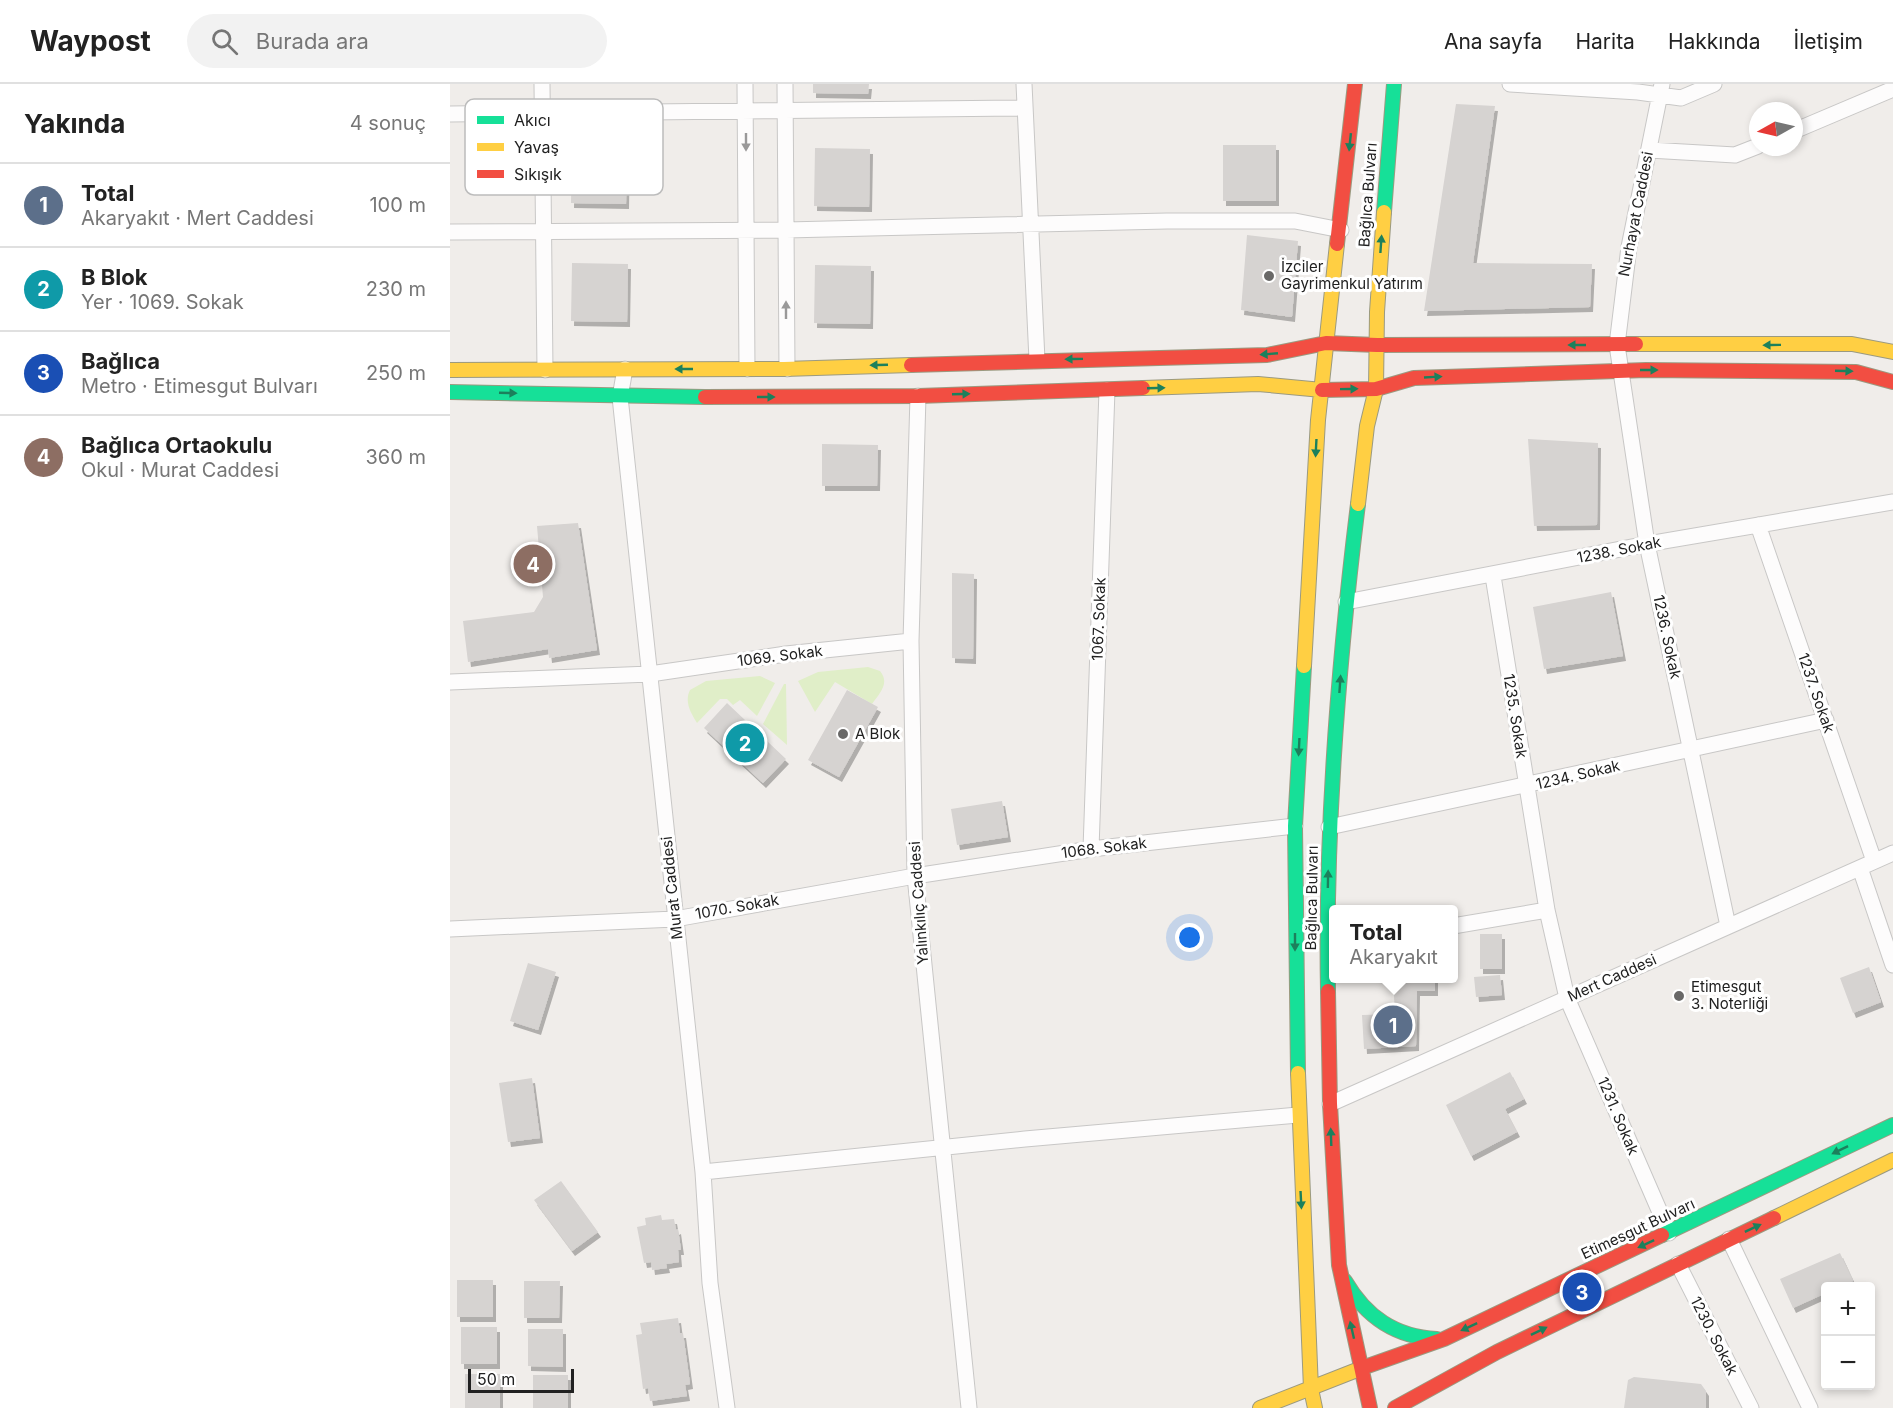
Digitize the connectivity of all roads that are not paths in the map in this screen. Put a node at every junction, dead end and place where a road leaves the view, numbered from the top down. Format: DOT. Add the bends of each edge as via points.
graph roads {
  1 [pos="745,84"];
  2 [pos="785,84"];
  3 [pos="1024,84"];
  4 [pos="1355,84"];
  5 [pos="1394,84"];
  6 [pos="1510,84"];
  7 [pos="1714,84"];
  8 [pos="1893,89"];
  9 [pos="1661,90"];
  10 [pos="1023,108"];
  11 [pos="785,111"];
  12 [pos="663,112"];
  13 [pos="746,112"];
  14 [pos="450,114"];
  15 [pos="465,114"];
  16 [pos="1803,127"];
  17 [pos="1648,150"];
  18 [pos="1749,150"];
  19 [pos="543,195"];
  20 [pos="1030,225"];
  21 [pos="746,230"];
  22 [pos="786,230"];
  23 [pos="1341,230"];
  24 [pos="450,232"];
  25 [pos="543,232"];
  26 [pos="1326,343"];
  27 [pos="1377,345"];
  28 [pos="1617,345"];
  29 [pos="1893,352"];
  30 [pos="1037,360"];
  31 [pos="625,369"];
  32 [pos="747,369"];
  33 [pos="787,369"];
  34 [pos="450,370"];
  35 [pos="545,370"];
  36 [pos="1620,370"];
  37 [pos="1893,382"];
  38 [pos="1376,389"];
  39 [pos="1107,390"];
  40 [pos="1322,390"];
  41 [pos="450,392"];
  42 [pos="918,396"];
  43 [pos="620,397"];
  44 [pos="1893,502"];
  45 [pos="1758,525"];
  46 [pos="1647,544"];
  47 [pos="1492,576"];
  48 [pos="1346,602"];
  49 [pos="911,641"];
  50 [pos="650,674"];
  51 [pos="450,682"];
  52 [pos="1826,720"];
  53 [pos="1691,750"];
  54 [pos="1527,786"];
  55 [pos="1295,826"];
  56 [pos="1329,827"];
  57 [pos="1091,849"];
  58 [pos="1893,853"];
  59 [pos="1874,861"];
  60 [pos="1860,868"];
  61 [pos="915,876"];
  62 [pos="1330,905"];
  63 [pos="1547,909"];
  64 [pos="675,919"];
  65 [pos="1458,925"];
  66 [pos="1728,926"];
  67 [pos="450,929"];
  68 [pos="1893,965"];
  69 [pos="1330,983"];
  70 [pos="1567,998"];
  71 [pos="1330,1104"];
  72 [pos="1298,1115"];
  73 [pos="1893,1125"];
  74 [pos="942,1147"];
  75 [pos="1893,1160"];
  76 [pos="703,1172"];
  77 [pos="1669,1233"];
  78 [pos="1730,1239"];
  79 [pos="1678,1264"];
  80 [pos="1339,1265"];
  81 [pos="1444,1339"];
  82 [pos="1362,1368"];
  83 [pos="1311,1389"];
  84 [pos="727,1408"];
  85 [pos="969,1408"];
  86 [pos="1260,1408"];
  87 [pos="1315,1408"];
  88 [pos="1370,1408"];
  89 [pos="1395,1408"];
  90 [pos="1751,1408"];
  91 [pos="1810,1408"];
  1 -- 13 [label="street"];
  2 -- 11 [label="street"];
  3 -- 10 [label="street"];
  4 -- 23 [label="main road, Bağlıca Bulvarı, one-way"];
  27 -- 5 [label="main road, Bağlıca Bulvarı, one-way"];
  6 -- 9 [label="street"];
  7 -- 9 [label="street" via="1681,98"];
  8 -- 16 [label="street"];
  9 -- 17 [label="street, Nurhayat Caddesi"];
  10 -- 11 [label="street"];
  10 -- 20 [label="street"];
  11 -- 13 [label="street"];
  11 -- 22 [label="street"];
  12 -- 13 [label="street"];
  13 -- 21 [label="street, one-way"];
  14 -- 15 [label="street"];
  17 -- 18 [label="street" via="1735,155"];
  17 -- 28 [label="street, Nurhayat Caddesi" via="1629,247"];
  19 -- 25 [label="street"];
  20 -- 22 [label="street"];
  20 -- 23 [label="street" via="1295,221"];
  20 -- 30 [label="street"];
  21 -- 22 [label="street"];
  21 -- 25 [label="street"];
  21 -- 32 [label="street"];
  33 -- 22 [label="street, one-way"];
  23 -- 26 [label="main road, Bağlıca Bulvarı"];
  24 -- 25 [label="street"];
  25 -- 35 [label="street"];
  26 -- 27 [label="main road"];
  26 -- 30 [label="main road, one-way" via="1267,355"];
  26 -- 40 [label="main road, Bağlıca Bulvarı"];
  28 -- 27 [label="main road, one-way"];
  27 -- 38 [label="main road, Bağlıca Bulvarı"];
  29 -- 28 [label="main road, one-way" via="1852,344"];
  28 -- 36 [label="street, 1236. Sokak"];
  30 -- 33 [label="main road, one-way"];
  32 -- 31 [label="main road, one-way"];
  31 -- 35 [label="main road"];
  31 -- 43 [label="street, Murat Caddesi"];
  32 -- 33 [label="main road"];
  34 -- 35 [label="main road"];
  36 -- 37 [label="main road, one-way" via="1856,372"];
  38 -- 36 [label="main road, one-way" via="1414,378"];
  36 -- 46 [label="street, 1236. Sokak"];
  40 -- 38 [label="main road, one-way"];
  38 -- 48 [label="main road, Bağlıca Bulvarı" via="1367,426"];
  39 -- 40 [label="main road, one-way" via="1258,384"];
  42 -- 39 [label="main road, one-way"];
  39 -- 57 [label="street, 1067. Sokak"];
  40 -- 55 [label="main road, Bağlıca Bulvarı, one-way"];
  41 -- 43 [label="main road, one-way"];
  43 -- 42 [label="main road, one-way"];
  42 -- 49 [label="street, Yalınkılıç Caddesi"];
  43 -- 50 [label="street, Murat Caddesi"];
  44 -- 45 [label="street, 1238. Sokak"];
  45 -- 46 [label="street, 1238. Sokak"];
  45 -- 52 [label="street, 1237. Sokak"];
  46 -- 47 [label="street, 1238. Sokak"];
  46 -- 53 [label="street, 1236. Sokak"];
  47 -- 48 [label="street, 1238. Sokak"];
  47 -- 54 [label="street, 1235. Sokak"];
  56 -- 48 [label="main road, Bağlıca Bulvarı, one-way"];
  49 -- 50 [label="street, 1069. Sokak"];
  49 -- 61 [label="street, Yalınkılıç Caddesi"];
  50 -- 51 [label="street, 1069. Sokak"];
  50 -- 64 [label="street, Murat Caddesi"];
  52 -- 53 [label="street, 1234. Sokak"];
  52 -- 59 [label="street, 1237. Sokak"];
  53 -- 54 [label="street, 1234. Sokak"];
  53 -- 66 [label="street, 1236. Sokak"];
  54 -- 56 [label="street, 1234. Sokak"];
  54 -- 63 [label="street, 1235. Sokak"];
  55 -- 57 [label="street, 1068. Sokak"];
  55 -- 72 [label="main road, Bağlıca Bulvarı, one-way"];
  62 -- 56 [label="main road, Bağlıca Bulvarı, one-way"];
  57 -- 61 [label="street, 1068. Sokak"];
  58 -- 59 [label="street, Mert Caddesi"];
  59 -- 60 [label="street, Mert Caddesi"];
  60 -- 66 [label="street, Mert Caddesi"];
  60 -- 68 [label="street"];
  61 -- 64 [label="street, 1070. Sokak"];
  61 -- 74 [label="street, Yalınkılıç Caddesi"];
  63 -- 65 [label="street"];
  63 -- 70 [label="street, 1235. Sokak"];
  64 -- 67 [label="street, 1070. Sokak"];
  64 -- 76 [label="street, Murat Caddesi"];
  66 -- 70 [label="street, Mert Caddesi"];
  69 -- 71 [label="main road, Bağlıca Bulvarı"];
  70 -- 71 [label="street, Mert Caddesi"];
  70 -- 77 [label="street, 1231. Sokak"];
  80 -- 71 [label="main road, Bağlıca Bulvarı, one-way"];
  72 -- 74 [label="street"];
  72 -- 83 [label="main road, Bağlıca Bulvarı, one-way"];
  73 -- 77 [label="main road, Etimesgut Bulvarı, one-way"];
  74 -- 76 [label="street"];
  74 -- 85 [label="street, Yalınkılıç Caddesi"];
  78 -- 75 [label="main road, one-way"];
  76 -- 84 [label="street, Murat Caddesi" via="710,1283"];
  77 -- 81 [label="main road, Etimesgut Bulvarı, one-way"];
  78 -- 79 [label="main road"];
  78 -- 91 [label="street"];
  89 -- 79 [label="main road, one-way" via="1497,1352"];
  79 -- 90 [label="street, 1230. Sokak"];
  80 -- 81 [label="main road" via="1353,1294 1374,1318 1407,1335"];
  82 -- 80 [label="main road, Bağlıca Bulvarı, one-way"];
  81 -- 82 [label="main road, Etimesgut Bulvarı"];
  82 -- 83 [label="main road, Etimesgut Bulvarı"];
  82 -- 88 [label="main road, Bağlıca Bulvarı"];
  83 -- 86 [label="main road, Etimesgut Bulvarı"];
  83 -- 87 [label="main road, Bağlıca Bulvarı"];
}
